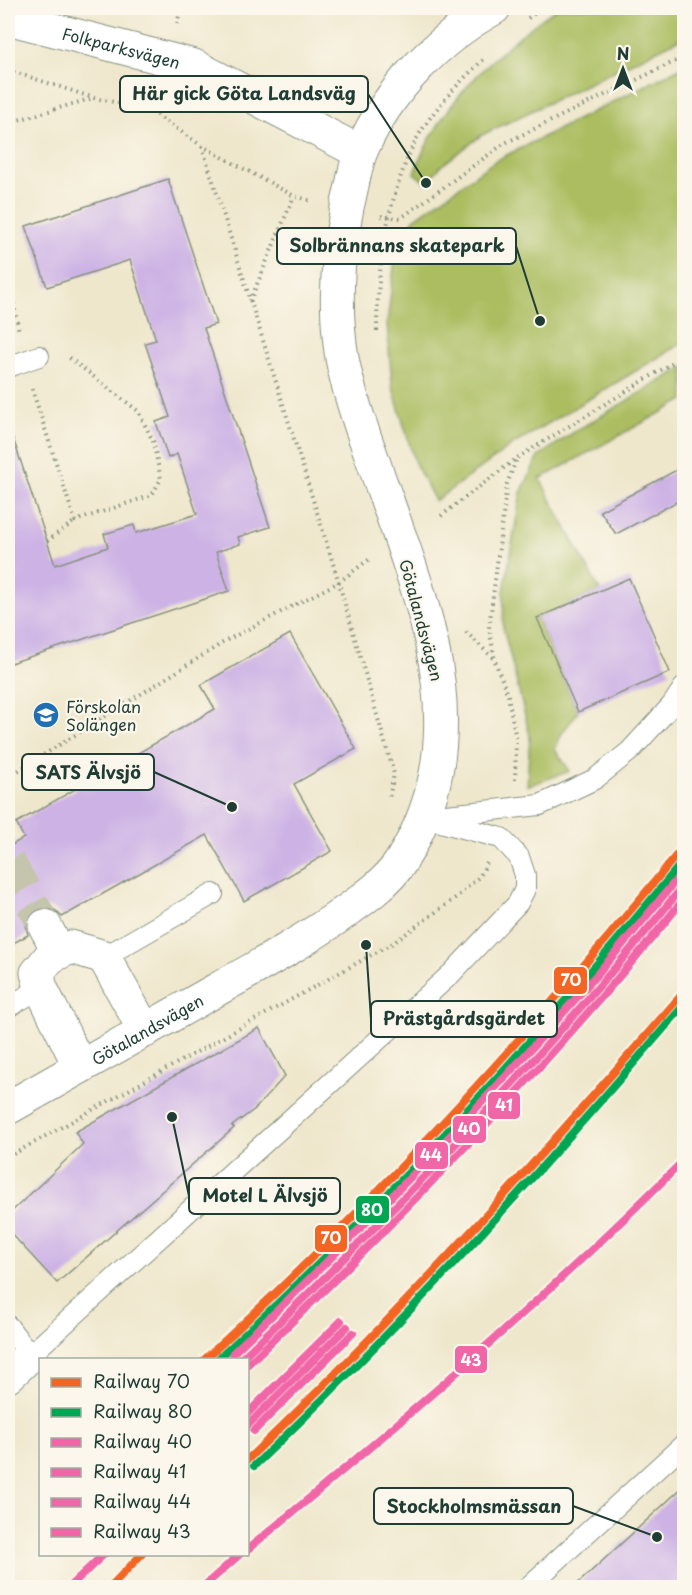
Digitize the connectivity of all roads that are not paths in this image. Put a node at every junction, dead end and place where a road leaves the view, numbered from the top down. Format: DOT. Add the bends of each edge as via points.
graph roads {
  1 [pos="494,8"];
  2 [pos="8,18"];
  3 [pos="360,152"];
  4 [pos="684,687"];
  5 [pos="422,817"];
  6 [pos="213,894"];
  7 [pos="104,957"];
  8 [pos="41,988"];
  9 [pos="8,1007"];
  10 [pos="145,1031"];
  11 [pos="81,1067"];
  12 [pos="8,1108"];
  13 [pos="8,1326"];
  14 [pos="19,1365"];
  15 [pos="684,1444"];
  16 [pos="527,1587"];
  1 -- 3 [label="street, Götalandsvägen" via="441,42 378,116"];
  2 -- 3 [label="street, Folkparksvägen" via="194,66"];
  3 -- 5 [label="street, Götalandsvägen" via="346,209 338,321 343,360 361,425 422,608 441,688 438,772"];
  4 -- 5 [label="lane" via="630,751 595,779 540,805"];
  5 -- 10 [label="street, Götalandsvägen" via="398,865 371,893 309,938"];
  5 -- 14 [label="lane" via="501,838 519,857 525,875 525,889 518,903 451,974"];
  6 -- 7 [label="lane"];
  7 -- 8 [label="street" via="52,939 50,957 37,973"];
  7 -- 10 [label="street"];
  8 -- 9 [label="lane"];
  8 -- 11 [label="street"];
  10 -- 11 [label="street, Götalandsvägen"];
  11 -- 12 [label="street, Götalandsvägen"];
  13 -- 14 [label="lane"];
  15 -- 16 [label="lane"];
}
